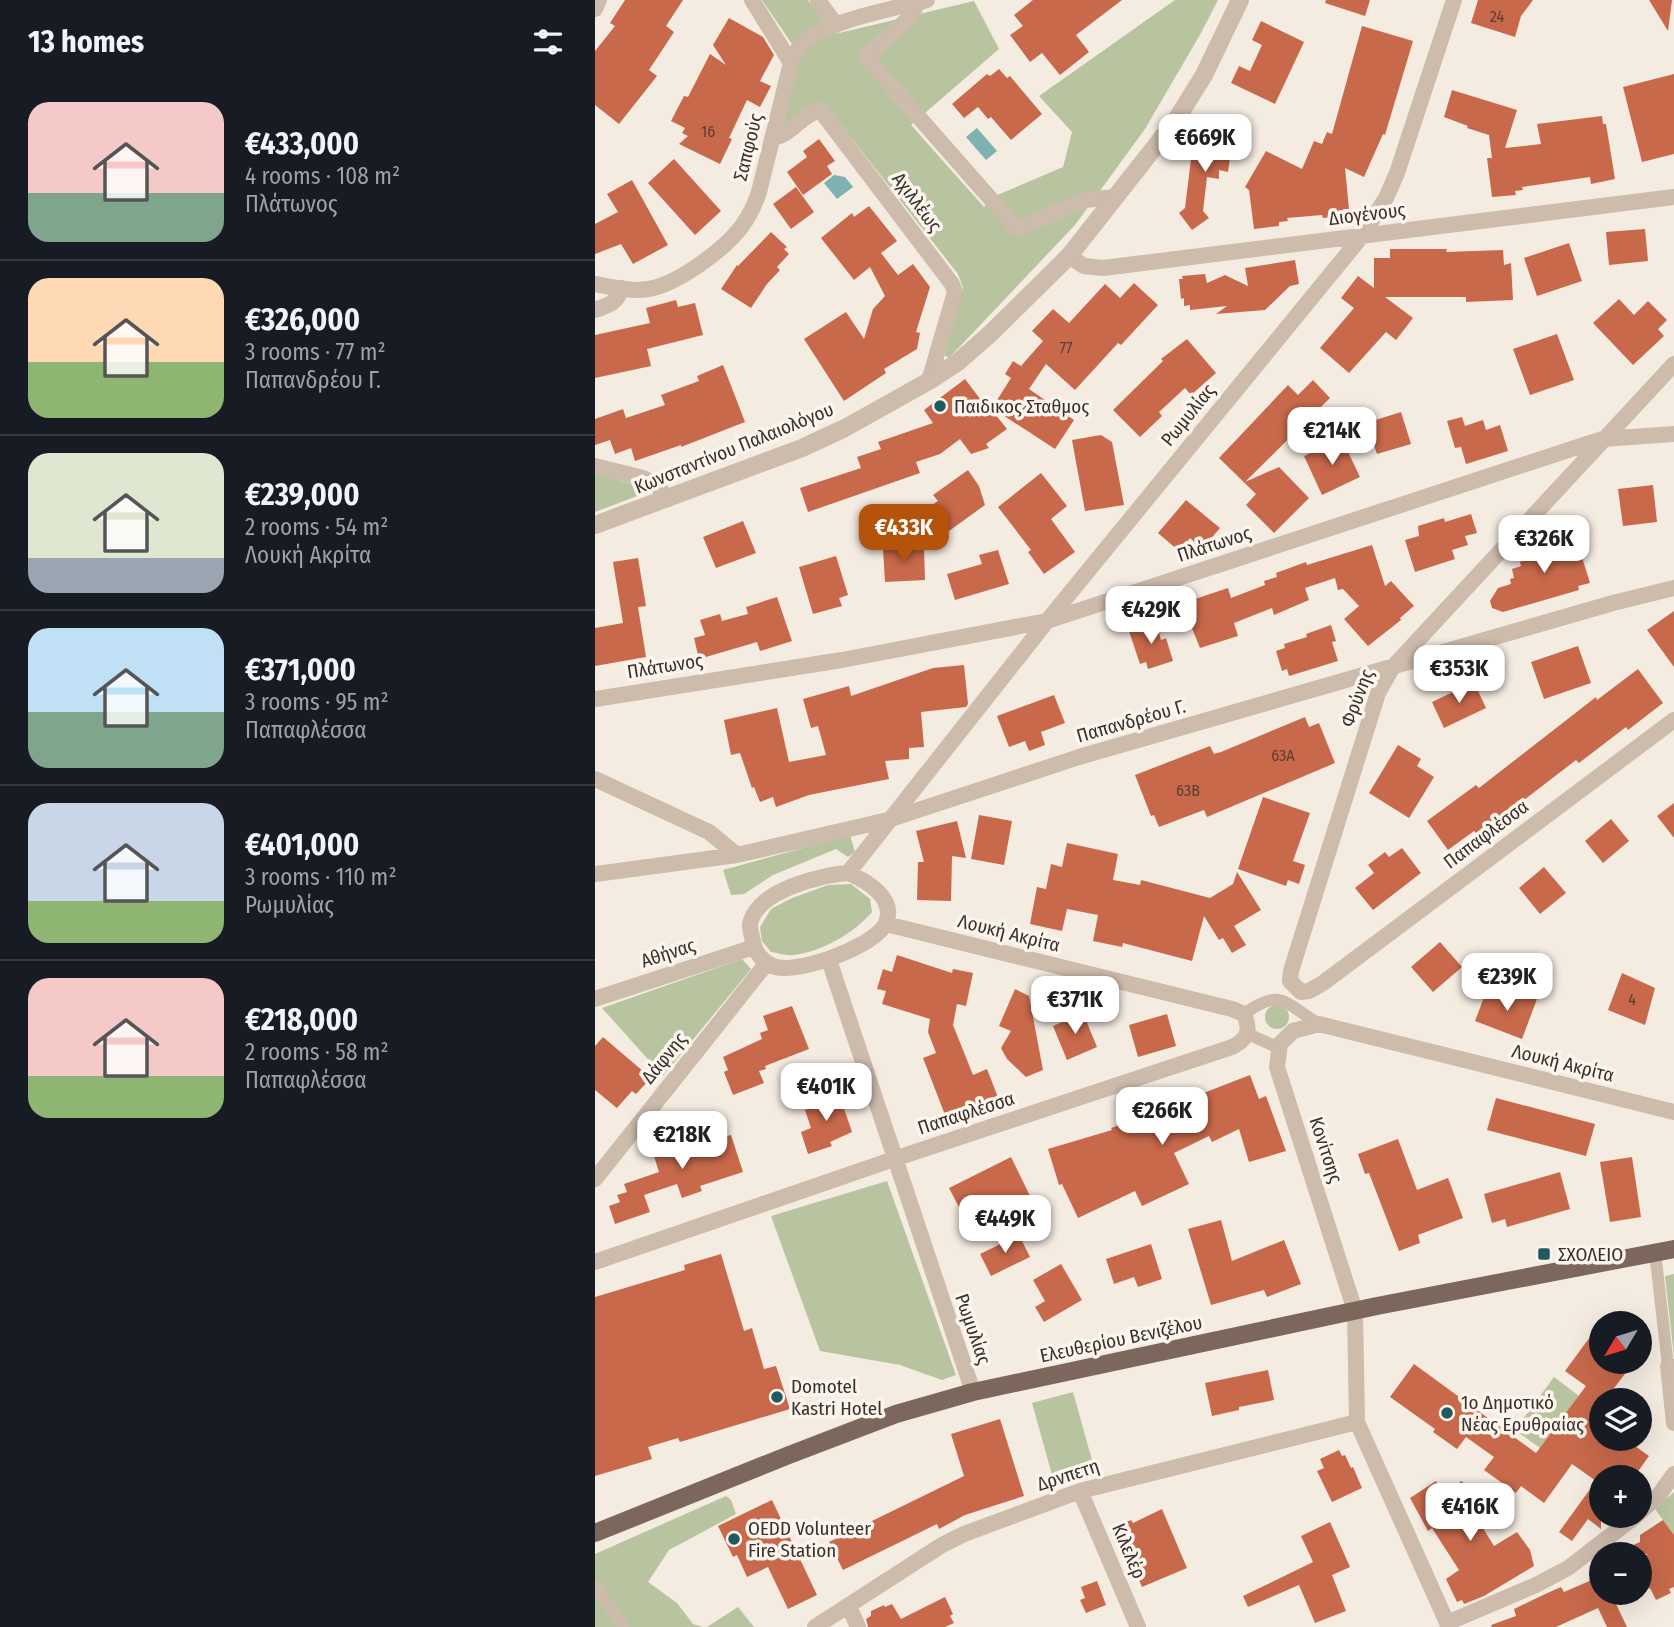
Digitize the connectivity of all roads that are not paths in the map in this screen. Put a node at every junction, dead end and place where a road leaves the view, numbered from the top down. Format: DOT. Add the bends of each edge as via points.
graph roads {
  1 [pos="599,0"];
  2 [pos="752,0"];
  3 [pos="818,0"];
  4 [pos="1240,0"];
  5 [pos="1454,0"];
  6 [pos="923,1"];
  7 [pos="595,9"];
  8 [pos="836,25"];
  9 [pos="791,63"];
  10 [pos="772,138"];
  11 [pos="1116,197"];
  12 [pos="1674,197"];
  13 [pos="1362,236"];
  14 [pos="1069,256"];
  15 [pos="595,284"];
  16 [pos="622,288"];
  17 [pos="595,310"];
  18 [pos="1674,364"];
  19 [pos="929,381"];
  20 [pos="1674,434"];
  21 [pos="1602,439"];
  22 [pos="595,466"];
  23 [pos="668,499"];
  24 [pos="595,526"];
  25 [pos="1674,588"];
  26 [pos="1048,621"];
  27 [pos="1392,668"];
  28 [pos="595,699"];
  29 [pos="1674,720"];
  30 [pos="595,779"];
  31 [pos="888,820"];
  32 [pos="737,855"];
  33 [pos="848,873"];
  34 [pos="595,874"];
  35 [pos="886,924"];
  36 [pos="754,947"];
  37 [pos="829,960"];
  38 [pos="766,964"];
  39 [pos="1296,988"];
  40 [pos="595,999"];
  41 [pos="1287,1004"];
  42 [pos="1244,1014"];
  43 [pos="1319,1024"];
  44 [pos="1248,1034"];
  45 [pos="1279,1048"];
  46 [pos="1674,1112"];
  47 [pos="894,1160"];
  48 [pos="595,1179"];
  49 [pos="1674,1248"];
  50 [pos="1655,1252"];
  51 [pos="595,1262"];
  52 [pos="1355,1311"];
  53 [pos="1671,1366"];
  54 [pos="972,1392"];
  55 [pos="1357,1422"];
  56 [pos="1674,1423"];
  57 [pos="1674,1474"];
  58 [pos="1080,1491"];
  59 [pos="1652,1501"];
  60 [pos="1620,1528"];
  61 [pos="595,1533"];
  62 [pos="595,1586"];
  63 [pos="849,1606"];
  64 [pos="1448,1625"];
  65 [pos="624,1627"];
  66 [pos="815,1627"];
  67 [pos="858,1627"];
  68 [pos="1138,1627"];
  1 -- 7 [label="street"];
  2 -- 9 [label="street"];
  3 -- 8 [label="street"];
  4 -- 11 [label="street, Κωνσταντίνου Παλαιολόγου" via="1204,75"];
  5 -- 13 [label="street, Ρωμυλίας" via="1397,173"];
  6 -- 8 [label="street, Σαπφούς"];
  6 -- 11 [label="street" via="866,57 1017,229 1084,200"];
  8 -- 9 [label="street, Σαπφούς" via="801,44"];
  9 -- 10 [label="street, Σαπφούς"];
  10 -- 16 [label="street, Σαπφούς" via="752,210 729,241 663,285 647,290"];
  10 -- 19 [label="street, Αχιλλέως" via="782,137 820,110 952,285 955,292"];
  11 -- 14 [label="street, Κωνσταντίνου Παλαιολόγου"];
  12 -- 13 [label="street, Διογένους"];
  13 -- 14 [label="street, Διογένους" via="1103,268 1084,266"];
  13 -- 26 [label="street, Ρωμυλίας"];
  14 -- 19 [label="street, Κωνσταντίνου Παλαιολόγου" via="991,333"];
  15 -- 16 [label="street, Σαπφούς"];
  16 -- 17 [label="street" via="611,305"];
  18 -- 21 [label="street, Φρύνης"];
  19 -- 23 [label="street, Κωνσταντίνου Παλαιολόγου" via="802,448"];
  20 -- 21 [label="street, Πλάτωνος"];
  21 -- 26 [label="street, Πλάτωνος"];
  21 -- 27 [label="street, Φρύνης"];
  22 -- 23 [label="street" via="643,478 656,484"];
  23 -- 24 [label="street, Κωνσταντίνου Παλαιολόγου"];
  25 -- 27 [label="street, Παπανδρέου Γ."];
  26 -- 28 [label="street, Πλάτωνος"];
  26 -- 31 [label="street, Ρωμυλίας"];
  27 -- 31 [label="street, Παπανδρέου Γ." via="1079,757"];
  27 -- 39 [label="street, Φρύνης" via="1378,693 1291,971 1290,981"];
  29 -- 39 [label="street, Παπαφλέσσα" via="1323,983 1309,992"];
  30 -- 32 [label="street" via="709,832"];
  31 -- 32 [label="street, Παπανδρέου Γ."];
  31 -- 33 [label="street, Ρωμυλίας"];
  32 -- 34 [label="street, Παπανδρέου Γ."];
  33 -- 35 [label="street" via="881,894"];
  33 -- 36 [label="street" via="826,875 780,892 760,906 750,925"];
  35 -- 37 [label="street"];
  35 -- 42 [label="street, Λουκή Ακρίτα"];
  36 -- 38 [label="street"];
  36 -- 40 [label="street, Αθήνας"];
  37 -- 38 [label="street" via="781,969"];
  37 -- 47 [label="street, Ρωμυλίας"];
  38 -- 48 [label="street, Δάφνης"];
  39 -- 41 [label="street"];
  41 -- 42 [label="street" via="1273,998 1264,1000"];
  41 -- 43 [label="street"];
  42 -- 44 [label="street"];
  43 -- 45 [label="street" via="1293,1031"];
  43 -- 46 [label="street, Λουκή Ακρίτα"];
  44 -- 45 [label="street"];
  44 -- 47 [label="street, Παπαφλέσσα" via="1244,1041 1223,1051"];
  45 -- 52 [label="street, Κονίτσης" via="1277,1067"];
  47 -- 51 [label="street, Παπαφλέσσα"];
  47 -- 54 [label="street, Ρωμυλίας"];
  49 -- 50 [label="main road, Ελευθερίου Βενιζέλου"];
  50 -- 52 [label="main road, Ελευθερίου Βενιζέλου"];
  50 -- 53 [label="street"];
  52 -- 54 [label="main road, Ελευθερίου Βενιζέλου"];
  52 -- 55 [label="street, Κονίτσης"];
  53 -- 56 [label="street"];
  54 -- 61 [label="main road, Ελευθερίου Βενιζέλου" via="884,1419"];
  55 -- 58 [label="street, Δρνπετη"];
  55 -- 64 [label="street"];
  57 -- 59 [label="street"];
  58 -- 63 [label="street, Δρνπετη" via="964,1534"];
  58 -- 68 [label="street, Κιλελέρ"];
  60 -- 64 [label="street" via="1568,1568"];
  62 -- 65 [label="street"];
  63 -- 66 [label="street, Δρνπετη"];
  63 -- 67 [label="street"];
}
